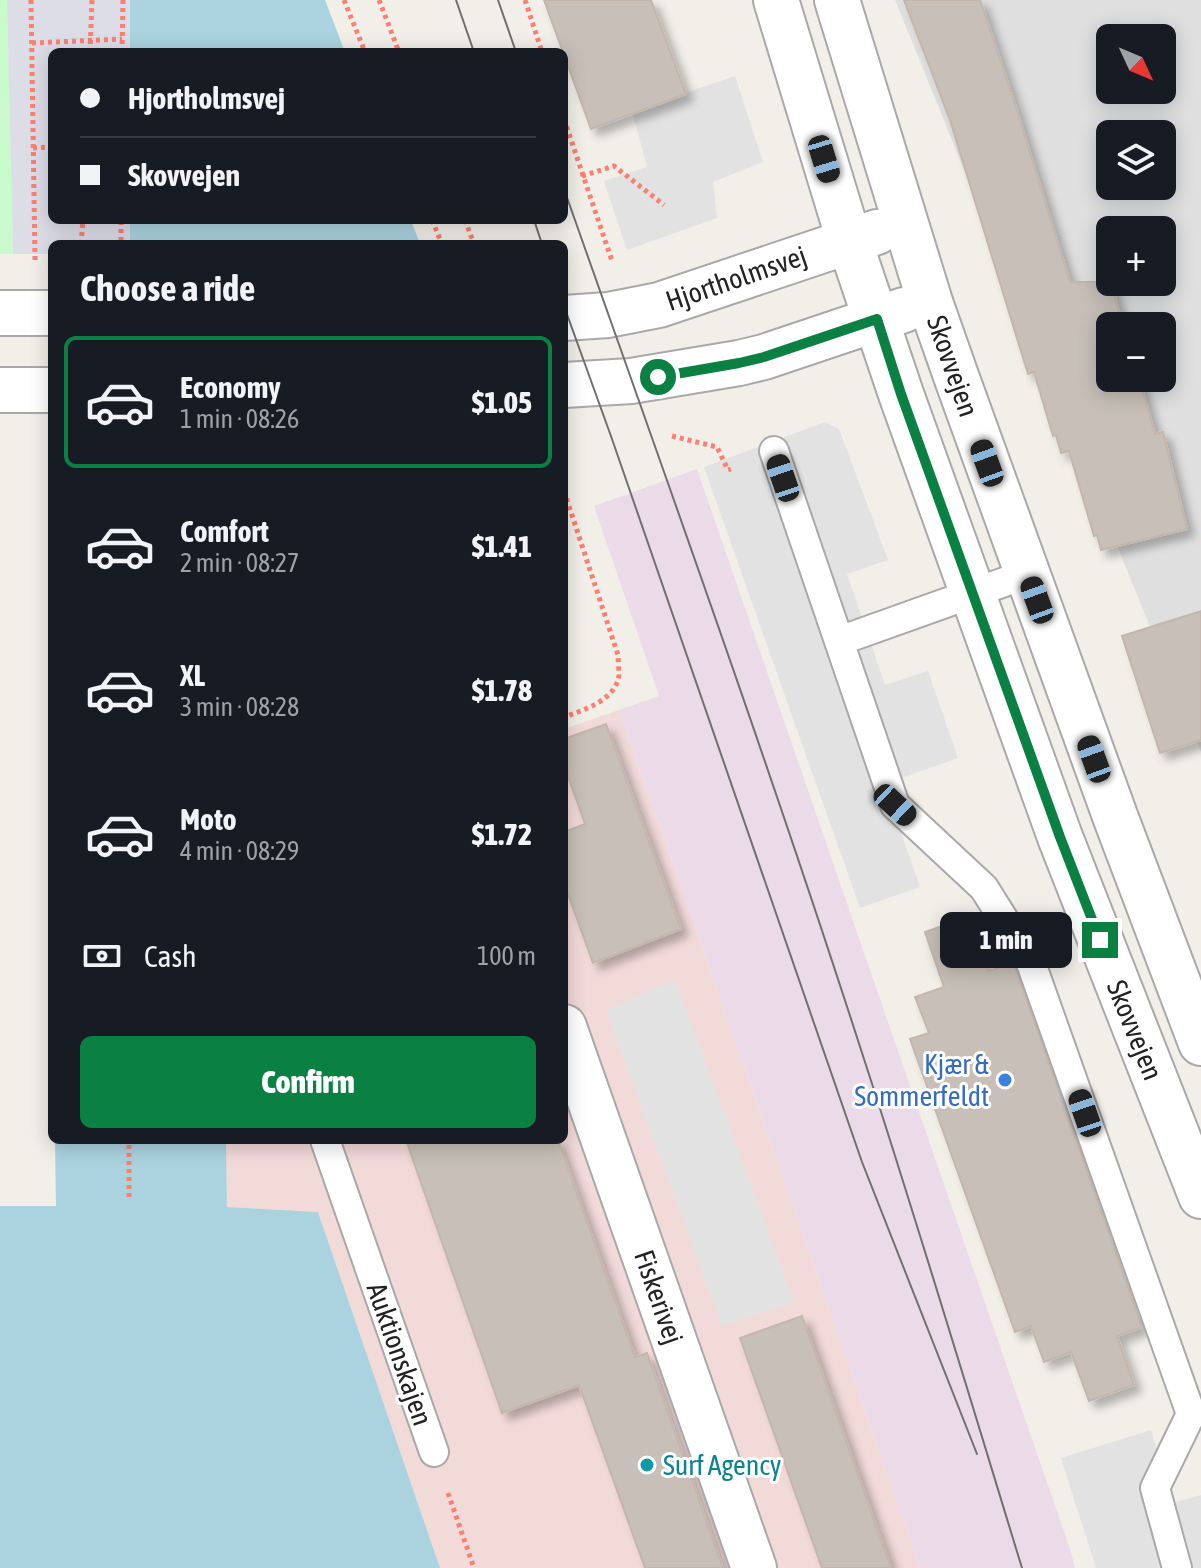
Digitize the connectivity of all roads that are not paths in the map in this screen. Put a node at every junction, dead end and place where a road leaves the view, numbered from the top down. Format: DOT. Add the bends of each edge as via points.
graph roads {
  1 [pos="776,0"];
  2 [pos="837,0"];
  3 [pos="906,223"];
  4 [pos="849,240"];
  5 [pos="930,302"];
  6 [pos="568,318"];
  7 [pos="877,319"];
  8 [pos="568,385"];
  9 [pos="0,390"];
  10 [pos="48,390"];
  11 [pos="774,451"];
  12 [pos="1027,574"];
  13 [pos="974,593"];
  14 [pos="839,641"];
  15 [pos="568,1038"];
  16 [pos="1201,1043"];
  17 [pos="326,1144"];
  18 [pos="1201,1196"];
  19 [pos="434,1452"];
  20 [pos="754,1568"];
  21 [pos="1177,1568"];
  1 -- 4 [label="street, Skovvejen"];
  2 -- 3 [label="street, Skovvejen"];
  3 -- 4 [label="street, Hjortholmsvej"];
  3 -- 5 [label="street, Skovvejen"];
  4 -- 6 [label="street, Hjortholmsvej" via="659,305"];
  4 -- 7 [label="street, Skovvejen"];
  5 -- 7 [label="street"];
  5 -- 12 [label="street, Skovvejen"];
  7 -- 8 [label="street" via="739,363 631,381"];
  7 -- 13 [label="street, Skovvejen"];
  9 -- 10 [label="street"];
  11 -- 14 [label="lane"];
  12 -- 13 [label="lane"];
  12 -- 16 [label="street, Skovvejen"];
  13 -- 14 [label="lane"];
  13 -- 18 [label="street, Skovvejen" via="1060,837"];
  14 -- 21 [label="lane" via="895,805 984,888 1031,963 1191,1414 1155,1488"];
  15 -- 20 [label="street, Fiskerivej"];
  17 -- 19 [label="lane, Auktionskajen"];
}
